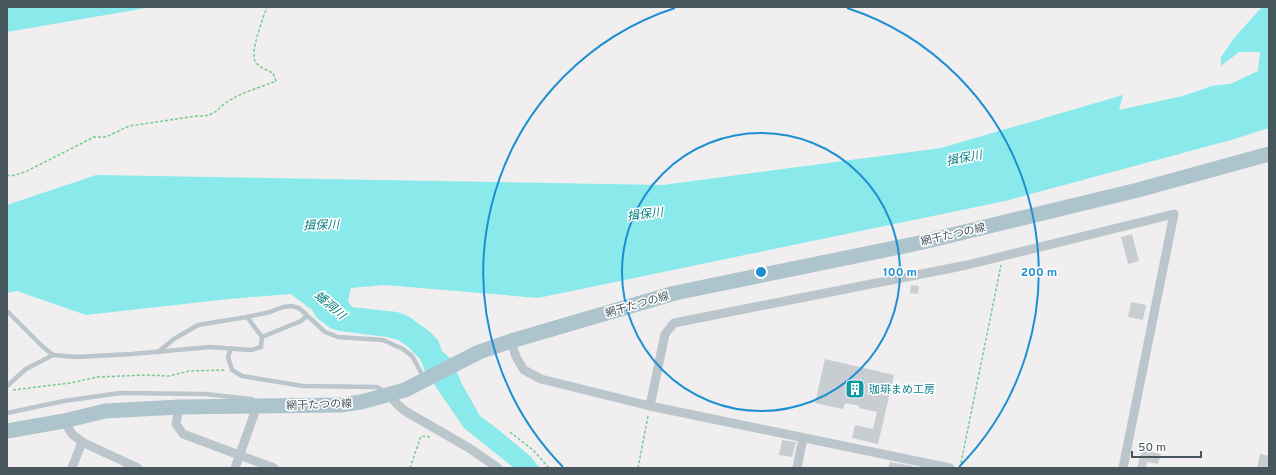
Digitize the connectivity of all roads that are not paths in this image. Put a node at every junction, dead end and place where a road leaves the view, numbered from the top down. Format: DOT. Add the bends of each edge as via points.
graph roads {
  1 [pos="1269,154"];
  2 [pos="8,312"];
  3 [pos="307,316"];
  4 [pos="247,317"];
  5 [pos="262,336"];
  6 [pos="511,341"];
  7 [pos="231,348"];
  8 [pos="158,352"];
  9 [pos="53,355"];
  10 [pos="425,380"];
  11 [pos="7,386"];
  12 [pos="389,395"];
  13 [pos="257,406"];
  14 [pos="650,406"];
  15 [pos="179,407"];
  16 [pos="7,412"];
  17 [pos="64,421"];
  18 [pos="7,431"];
  19 [pos="803,438"];
  20 [pos="82,442"];
  21 [pos="239,455"];
  22 [pos="72,468"];
  23 [pos="138,468"];
  24 [pos="235,468"];
  25 [pos="274,468"];
  26 [pos="498,468"];
  27 [pos="797,468"];
  28 [pos="950,468"];
  29 [pos="1123,468"];
  1 -- 6 [label="main road, 網干たつの線" via="1138,190 918,243 676,293"];
  2 -- 9 [label="lane"];
  3 -- 4 [label="lane" via="299,308 291,306"];
  3 -- 5 [label="lane" via="301,321"];
  3 -- 10 [label="lane" via="325,332 338,337 383,340 403,349 412,356"];
  4 -- 5 [label="lane"];
  4 -- 8 [label="lane" via="198,325"];
  5 -- 7 [label="lane" via="261,347 257,349"];
  6 -- 10 [label="main road, 網干たつの線" via="479,352"];
  6 -- 14 [label="street" via="524,370 541,379"];
  7 -- 8 [label="lane" via="210,347"];
  7 -- 12 [label="lane" via="228,358 232,370 242,376 303,386 377,387"];
  8 -- 9 [label="lane" via="76,358"];
  9 -- 11 [label="lane" via="26,369"];
  10 -- 12 [label="main road, 網干たつの線"];
  12 -- 13 [label="main road, 網干たつの線" via="341,404"];
  12 -- 26 [label="street" via="405,411"];
  13 -- 15 [label="main road, 網干たつの線"];
  13 -- 16 [label="lane" via="251,399 205,394 120,393"];
  13 -- 21 [label="street"];
  14 -- 19 [label="street"];
  14 -- 29 [label="street" via="665,334 674,323 967,265 1174,214"];
  15 -- 17 [label="main road, 網干たつの線" via="105,411"];
  15 -- 21 [label="street" via="176,424 183,434"];
  17 -- 18 [label="main road, 網干たつの線"];
  17 -- 20 [label="street" via="72,434"];
  19 -- 27 [label="street"];
  19 -- 28 [label="street"];
  20 -- 22 [label="street"];
  20 -- 23 [label="street"];
  21 -- 24 [label="street"];
  21 -- 25 [label="street"];
}
